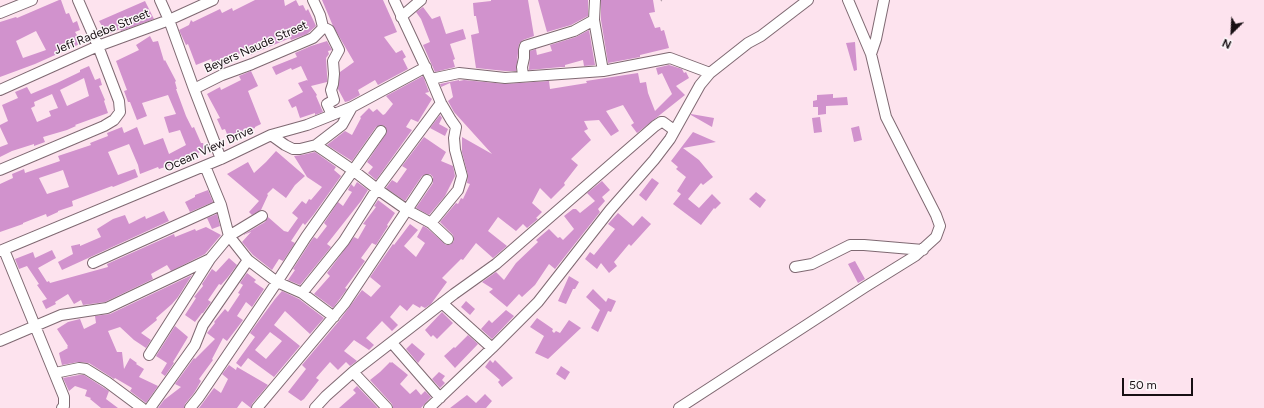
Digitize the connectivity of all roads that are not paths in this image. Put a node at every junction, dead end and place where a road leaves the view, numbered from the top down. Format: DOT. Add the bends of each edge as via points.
graph roads {
  1 [pos="32,0"];
  2 [pos="78,0"];
  3 [pos="160,0"];
  4 [pos="213,0"];
  5 [pos="313,0"];
  6 [pos="394,0"];
  7 [pos="421,0"];
  8 [pos="595,0"];
  9 [pos="808,0"];
  10 [pos="848,0"];
  11 [pos="884,0"];
  12 [pos="0,13"];
  13 [pos="401,17"];
  14 [pos="169,20"];
  15 [pos="594,20"];
  16 [pos="323,26"];
  17 [pos="98,46"];
  18 [pos="871,54"];
  19 [pos="426,67"];
  20 [pos="603,71"];
  21 [pos="710,73"];
  22 [pos="523,76"];
  23 [pos="431,79"];
  24 [pos="194,89"];
  25 [pos="0,90"];
  26 [pos="441,103"];
  27 [pos="352,107"];
  28 [pos="332,115"];
  29 [pos="674,130"];
  30 [pos="381,131"];
  31 [pos="270,135"];
  32 [pos="316,145"];
  33 [pos="221,159"];
  34 [pos="204,166"];
  35 [pos="0,170"];
  36 [pos="354,171"];
  37 [pos="427,180"];
  38 [pos="377,189"];
  39 [pos="221,205"];
  40 [pos="407,210"];
  41 [pos="262,216"];
  42 [pos="431,223"];
  43 [pos="229,236"];
  44 [pos="448,239"];
  45 [pos="923,250"];
  46 [pos="2,251"];
  47 [pos="210,259"];
  48 [pos="248,260"];
  49 [pos="93,263"];
  50 [pos="795,267"];
  51 [pos="278,282"];
  52 [pos="302,293"];
  53 [pos="442,303"];
  54 [pos="334,317"];
  55 [pos="36,326"];
  56 [pos="0,341"];
  57 [pos="392,343"];
  58 [pos="492,348"];
  59 [pos="149,355"];
  60 [pos="353,372"];
  61 [pos="55,373"];
  62 [pos="440,398"];
  63 [pos="62,408"];
  64 [pos="142,408"];
  65 [pos="150,408"];
  66 [pos="190,408"];
  67 [pos="257,408"];
  68 [pos="315,408"];
  69 [pos="388,408"];
  70 [pos="429,408"];
  71 [pos="679,408"];
  1 -- 12 [label="street"];
  2 -- 17 [label="street"];
  3 -- 14 [label="street"];
  4 -- 14 [label="street, Jeff Radebe Street"];
  5 -- 16 [label="street, Beyers Naude Street"];
  6 -- 13 [label="street"];
  7 -- 13 [label="street"];
  8 -- 15 [label="street"];
  9 -- 21 [label="street"];
  10 -- 18 [label="street"];
  11 -- 18 [label="street"];
  13 -- 19 [label="street"];
  14 -- 17 [label="street, Jeff Radebe Street"];
  14 -- 24 [label="street"];
  15 -- 20 [label="street"];
  15 -- 22 [label="street" via="574,31 525,46"];
  16 -- 24 [label="street, Beyers Naude Street" via="313,38"];
  16 -- 28 [label="street" via="329,30 339,50 333,60 331,90 334,100 327,104"];
  17 -- 25 [label="street, Jeff Radebe Street"];
  17 -- 35 [label="street" via="119,101 120,112 114,120"];
  18 -- 45 [label="street" via="886,117 940,226 936,237"];
  19 -- 23 [label="street"];
  19 -- 27 [label="street, Ocean View Drive"];
  20 -- 21 [label="street" via="670,58"];
  20 -- 22 [label="street"];
  21 -- 29 [label="street" via="700,85"];
  22 -- 23 [label="street" via="505,78 459,73"];
  23 -- 26 [label="street"];
  24 -- 33 [label="street"];
  26 -- 38 [label="street"];
  26 -- 42 [label="street" via="456,127 455,150 462,176 458,190"];
  27 -- 28 [label="street, Ocean View Drive"];
  27 -- 32 [label="street" via="342,125"];
  28 -- 31 [label="street, Ocean View Drive"];
  29 -- 53 [label="street" via="663,122 655,126 496,264"];
  29 -- 58 [label="street" via="654,160 610,210 538,302"];
  30 -- 36 [label="street"];
  31 -- 32 [label="street" via="293,149"];
  31 -- 33 [label="street, Ocean View Drive"];
  32 -- 36 [label="street"];
  33 -- 34 [label="street, Ocean View Drive"];
  34 -- 39 [label="street"];
  34 -- 46 [label="street, Ocean View Drive"];
  36 -- 38 [label="street"];
  36 -- 51 [label="street" via="306,237"];
  37 -- 40 [label="street"];
  38 -- 40 [label="street"];
  38 -- 52 [label="street" via="344,241"];
  39 -- 43 [label="street"];
  39 -- 49 [label="street"];
  40 -- 42 [label="street"];
  40 -- 54 [label="street"];
  41 -- 43 [label="street"];
  42 -- 44 [label="street"];
  43 -- 47 [label="street"];
  43 -- 48 [label="street"];
  45 -- 50 [label="street" via="850,245 812,264"];
  45 -- 71 [label="street"];
  46 -- 55 [label="street"];
  47 -- 55 [label="street" via="107,308 61,316"];
  47 -- 59 [label="street"];
  48 -- 51 [label="street"];
  48 -- 65 [label="street" via="203,325 195,345"];
  51 -- 52 [label="street"];
  51 -- 66 [label="street"];
  52 -- 54 [label="street"];
  53 -- 57 [label="street"];
  53 -- 58 [label="street"];
  54 -- 67 [label="street"];
  55 -- 56 [label="street"];
  55 -- 61 [label="street"];
  57 -- 60 [label="street"];
  57 -- 62 [label="street"];
  58 -- 62 [label="street"];
  60 -- 68 [label="street"];
  60 -- 69 [label="street"];
  61 -- 63 [label="street" via="64,397"];
  61 -- 64 [label="street" via="86,369"];
  62 -- 70 [label="street"];
}
